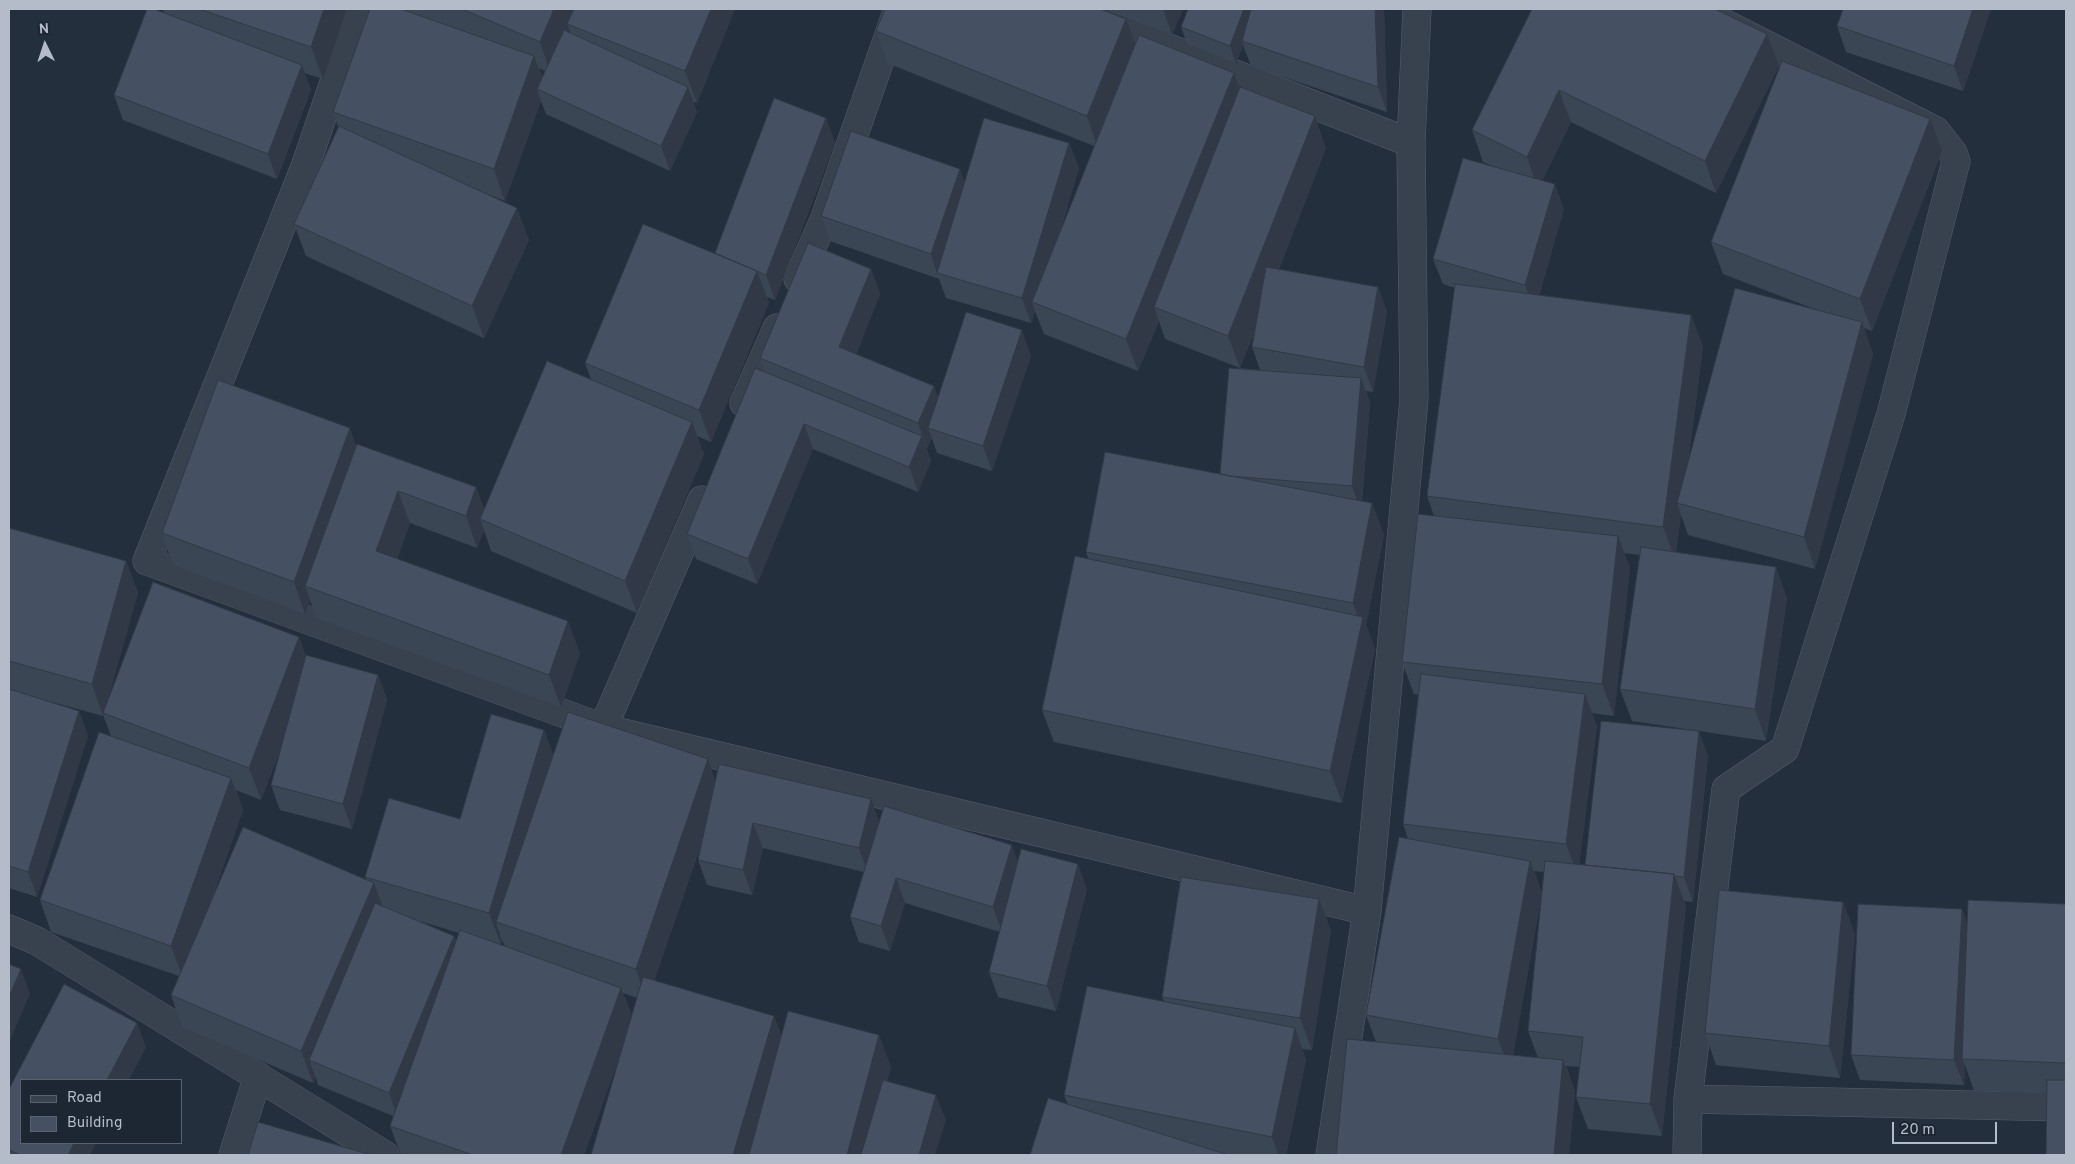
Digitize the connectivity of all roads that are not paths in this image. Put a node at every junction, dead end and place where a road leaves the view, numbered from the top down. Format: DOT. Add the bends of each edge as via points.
graph roads {
  1 [pos="359,9"];
  2 [pos="898,9"];
  3 [pos="1070,9"];
  4 [pos="1417,9"];
  5 [pos="1696,9"];
  6 [pos="1411,143"];
  7 [pos="733,429"];
  8 [pos="713,474"];
  9 [pos="603,728"];
  10 [pos="1367,911"];
  11 [pos="9,929"];
  12 [pos="258,1076"];
  13 [pos="1688,1099"];
  14 [pos="2066,1107"];
  15 [pos="232,1155"];
  16 [pos="385,1155"];
  17 [pos="1330,1155"];
  18 [pos="1687,1155"];
  1 -- 9 [label="street" via="305,167 147,561"];
  2 -- 7 [label="street" via="824,220"];
  3 -- 6 [label="street"];
  4 -- 6 [label="street"];
  5 -- 13 [label="street" via="1936,131 1956,161 1891,414 1785,750 1726,789"];
  6 -- 10 [label="street" via="1414,399"];
  8 -- 9 [label="street"];
  9 -- 10 [label="street"];
  10 -- 17 [label="street"];
  11 -- 12 [label="street" via="36,941"];
  12 -- 15 [label="street"];
  12 -- 16 [label="street"];
  13 -- 14 [label="street"];
  13 -- 18 [label="street"];
}
